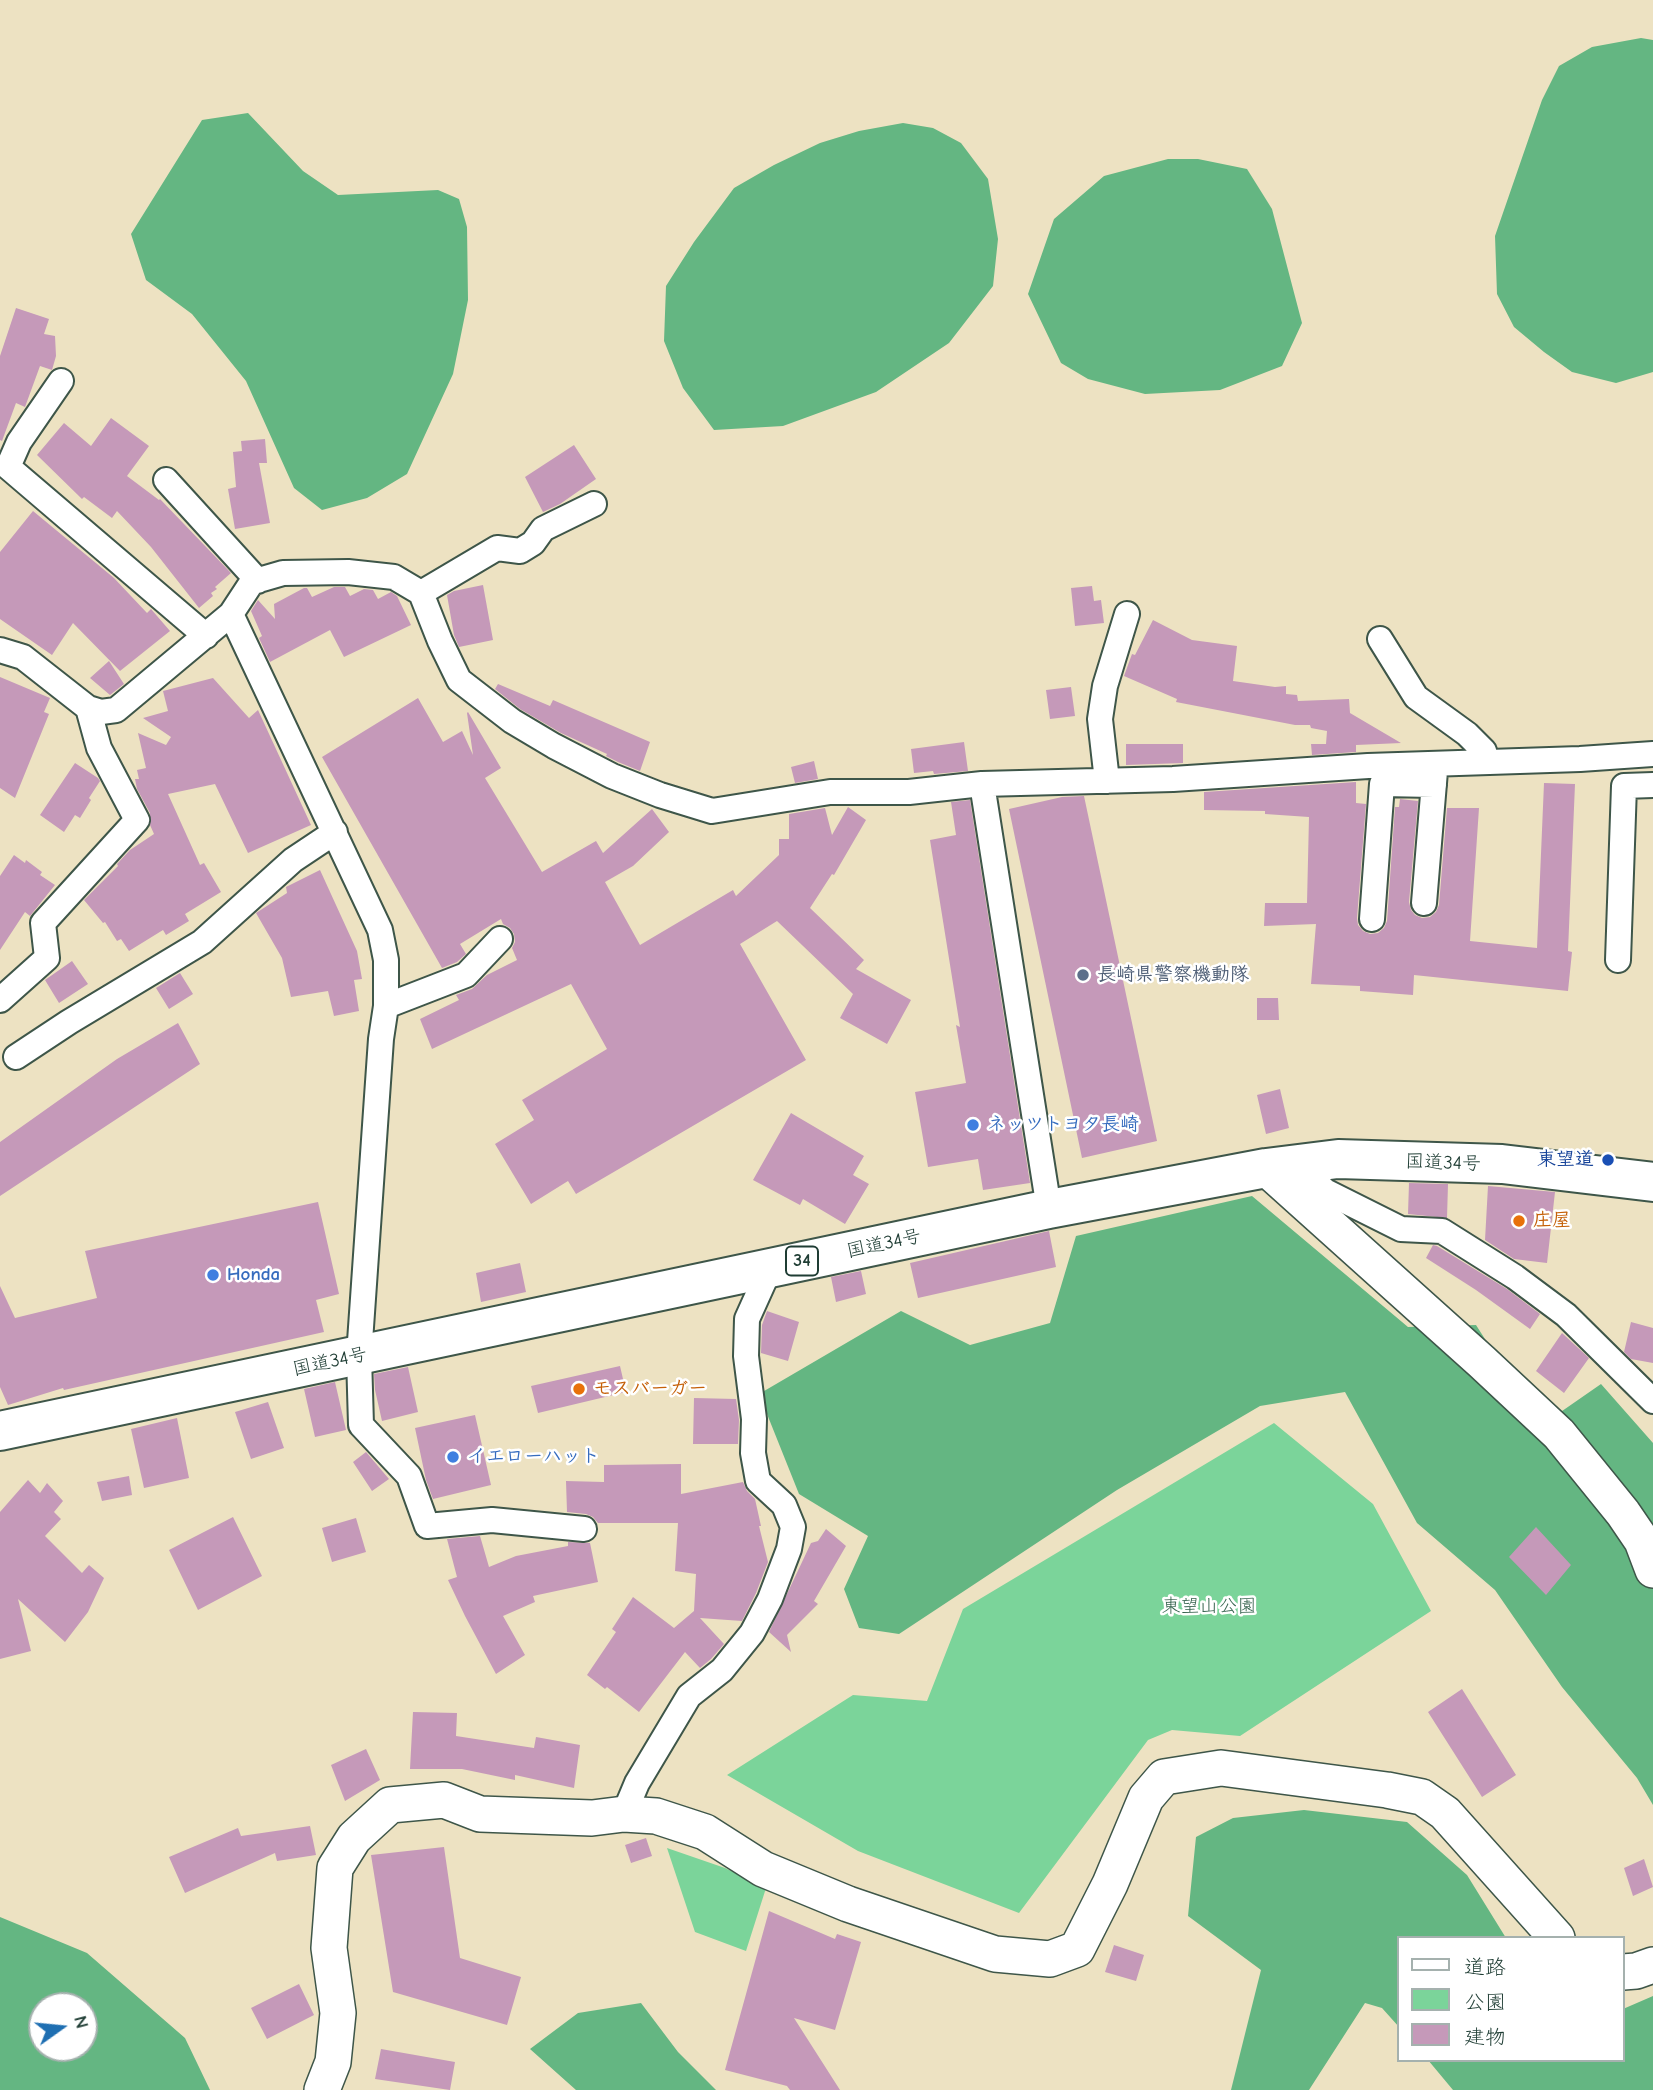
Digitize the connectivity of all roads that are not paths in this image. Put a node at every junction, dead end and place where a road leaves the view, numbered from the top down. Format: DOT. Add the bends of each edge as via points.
graph roads {
  1 [pos="61,381"];
  2 [pos="166,480"];
  3 [pos="594,504"];
  4 [pos="258,581"];
  5 [pos="421,593"];
  6 [pos="231,614"];
  7 [pos="1128,614"];
  8 [pos="206,636"];
  9 [pos="1380,639"];
  10 [pos="0,650"];
  11 [pos="88,708"];
  12 [pos="1653,754"];
  13 [pos="1487,762"];
  14 [pos="1434,774"];
  15 [pos="1107,781"];
  16 [pos="982,784"];
  17 [pos="1653,785"];
  18 [pos="335,832"];
  19 [pos="1424,903"];
  20 [pos="1372,919"];
  21 [pos="500,939"];
  22 [pos="1618,960"];
  23 [pos="0,1000"];
  24 [pos="386,1006"];
  25 [pos="16,1057"];
  26 [pos="1282,1166"];
  27 [pos="1653,1182"];
  28 [pos="1049,1209"];
  29 [pos="770,1268"];
  30 [pos="359,1356"];
  31 [pos="1653,1401"];
  32 [pos="0,1431"];
  33 [pos="584,1529"];
  34 [pos="1653,1570"];
  35 [pos="624,1814"];
  36 [pos="1555,1936"];
  37 [pos="1653,1965"];
  38 [pos="1625,1972"];
  39 [pos="322,2090"];
  1 -- 8 [label="street" via="19,442 8,467"];
  2 -- 4 [label="street"];
  3 -- 5 [label="street" via="543,529 520,551 497,548"];
  4 -- 5 [label="street" via="283,573 348,572 394,577"];
  4 -- 6 [label="street" via="252,582"];
  5 -- 16 [label="street" via="459,680 554,746 660,794 712,811 830,792 909,792"];
  6 -- 8 [label="street"];
  6 -- 18 [label="street"];
  7 -- 15 [label="street" via="1105,686 1100,719"];
  8 -- 11 [label="street" via="116,710"];
  9 -- 13 [label="street" via="1416,697 1467,734 1484,751"];
  10 -- 11 [label="street" via="23,657"];
  11 -- 23 [label="street" via="99,748 137,820 43,923 47,958"];
  12 -- 13 [label="street"];
  13 -- 14 [label="street"];
  14 -- 15 [label="street"];
  14 -- 19 [label="street"];
  14 -- 20 [label="street" via="1382,784"];
  15 -- 16 [label="street"];
  16 -- 28 [label="street"];
  17 -- 22 [label="street" via="1623,786"];
  18 -- 24 [label="street" via="380,930 386,960"];
  18 -- 25 [label="street" via="293,860 202,942"];
  21 -- 24 [label="street" via="466,975"];
  24 -- 30 [label="street"];
  26 -- 27 [label="highway, 国道34号 / 34" via="1338,1159 1502,1164"];
  26 -- 28 [label="highway, 国道34号 / 34"];
  26 -- 31 [label="street" via="1401,1229 1442,1231 1515,1277 1566,1315"];
  26 -- 34 [label="street" via="1559,1434 1623,1513 1642,1541"];
  28 -- 29 [label="highway, 国道34号 / 34"];
  29 -- 30 [label="highway, 国道34号 / 34"];
  29 -- 35 [label="street" via="747,1319 746,1356 758,1481 784,1505 793,1527 789,1549 752,1633 722,1670 689,1696 637,1783"];
  30 -- 32 [label="highway, 国道34号 / 34"];
  30 -- 33 [label="street" via="361,1425 409,1476 427,1526 492,1520"];
  35 -- 36 [label="street" via="656,1816 705,1832 762,1869 848,1904 995,1954 1050,1959 1077,1949 1146,1798 1164,1777 1220,1768 1422,1797 1445,1813"];
  35 -- 39 [label="street" via="592,1818 480,1814 444,1800 390,1804 354,1838 335,1868 329,1948 338,2014 333,2062"];
  37 -- 38 [label="street"];
}
